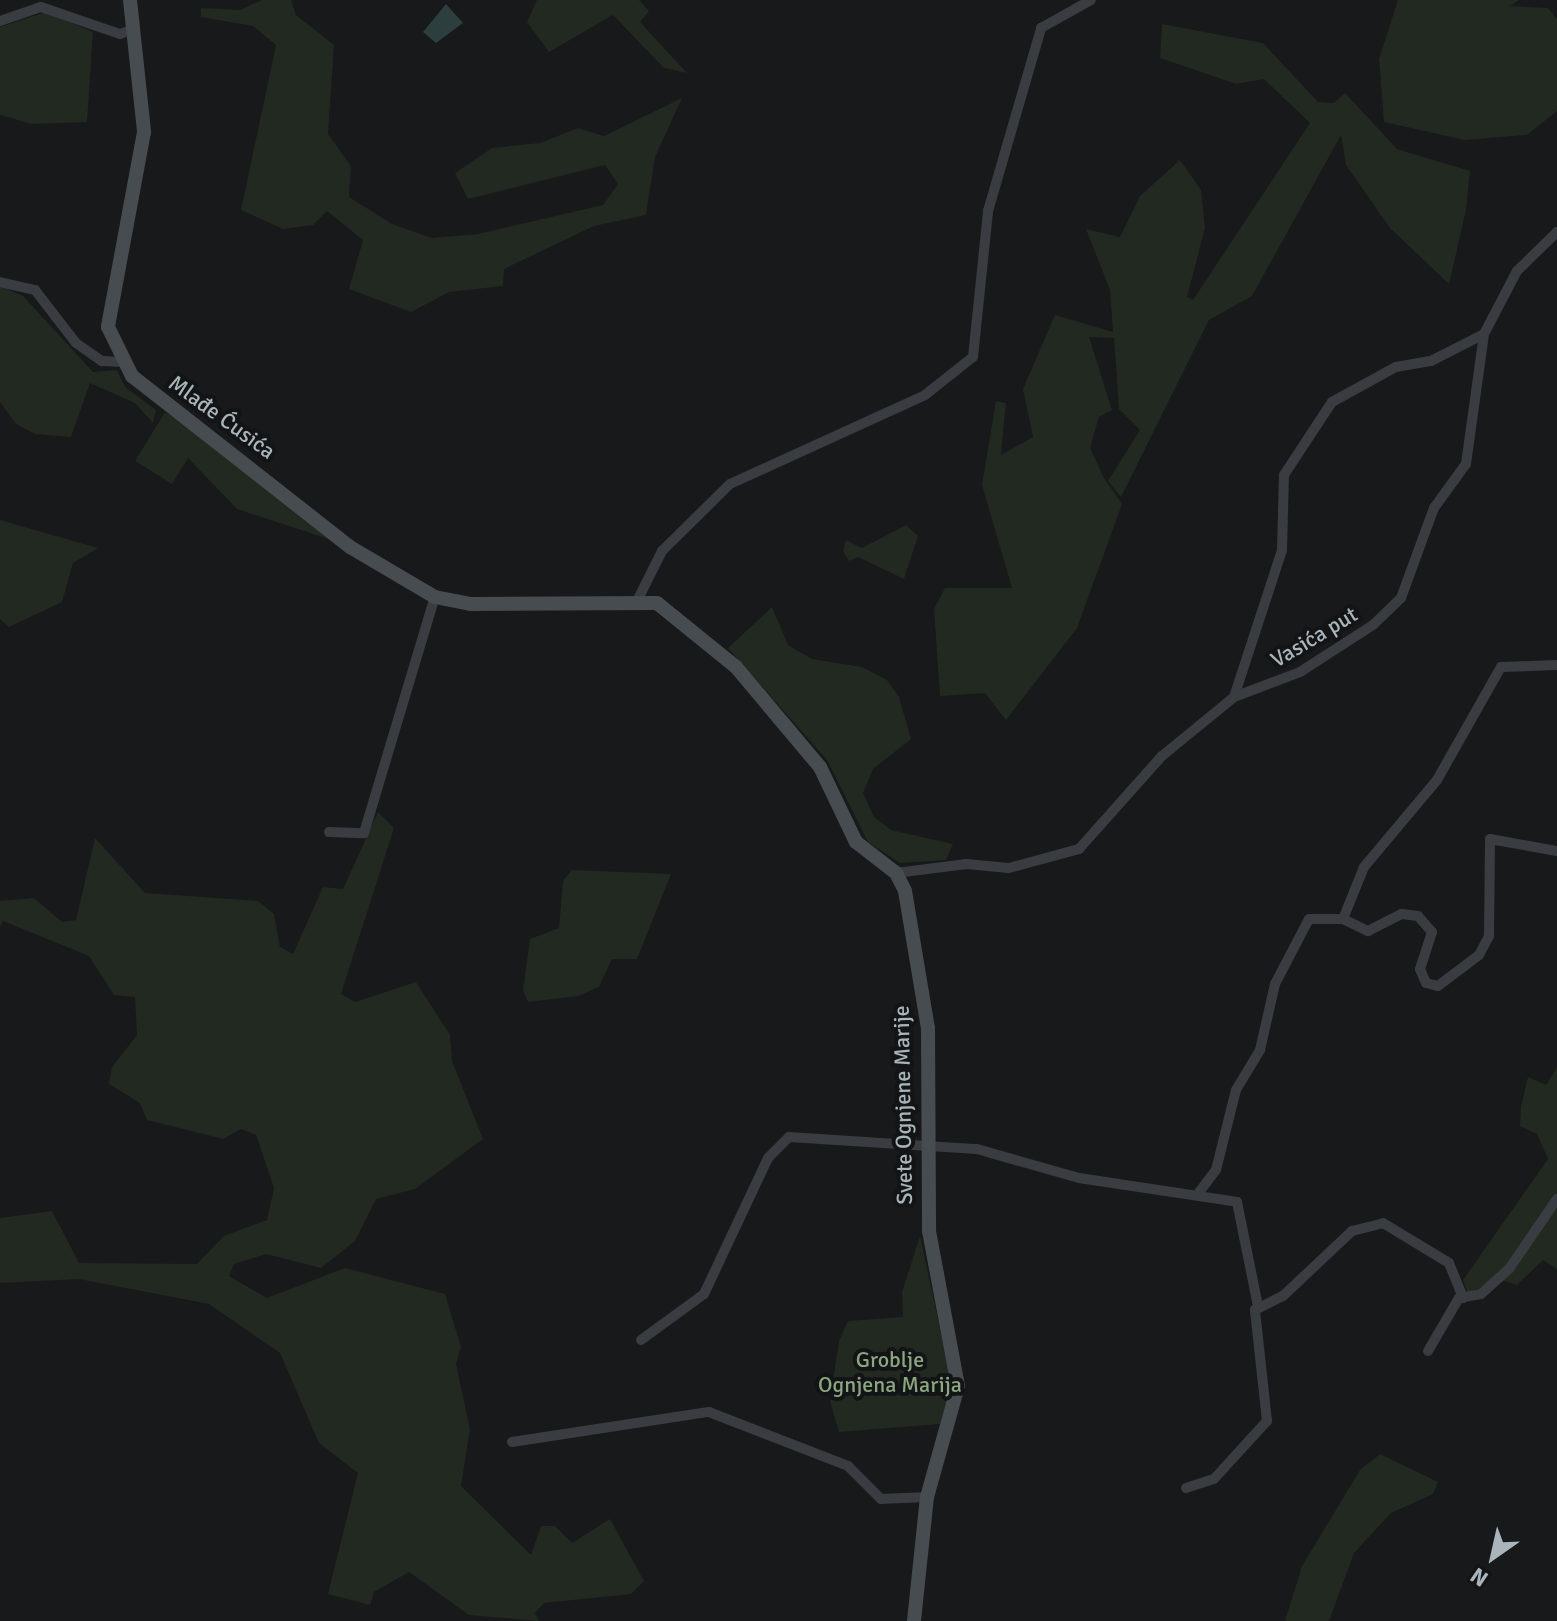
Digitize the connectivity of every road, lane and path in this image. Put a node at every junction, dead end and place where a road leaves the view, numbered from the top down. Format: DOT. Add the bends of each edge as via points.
graph roads {
  1 [pos="130,0"];
  2 [pos="1091,0"];
  3 [pos="0,21"];
  4 [pos="131,30"];
  5 [pos="1557,232"];
  6 [pos="0,282"];
  7 [pos="1484,334"];
  8 [pos="122,362"];
  9 [pos="435,597"];
  10 [pos="638,599"];
  11 [pos="1557,665"];
  12 [pos="1234,697"];
  13 [pos="329,832"];
  14 [pos="1557,851"];
  15 [pos="896,873"];
  16 [pos="1343,919"];
  17 [pos="924,1146"];
  18 [pos="1197,1195"];
  19 [pos="1557,1199"];
  20 [pos="1463,1298"];
  21 [pos="1258,1306"];
  22 [pos="641,1340"];
  23 [pos="1428,1351"];
  24 [pos="512,1442"];
  25 [pos="1186,1488"];
  26 [pos="927,1497"];
  27 [pos="914,1621"];
  1 -- 4 [label="street"];
  2 -- 10 [label="street" via="1041,28 988,211 973,357 925,395 730,484 662,551"];
  3 -- 4 [label="street" via="41,7 120,34"];
  4 -- 8 [label="street" via="144,132 109,310"];
  5 -- 7 [label="street, Vasića put" via="1517,271"];
  6 -- 8 [label="street" via="35,290 76,343 102,361"];
  7 -- 12 [label="street, Vasića put" via="1466,464 1434,508 1401,598 1300,672"];
  7 -- 12 [label="street" via="1341,394 1324,414 1284,475 1282,550"];
  8 -- 9 [label="street, Mlađe Ćusića" via="342,541"];
  9 -- 10 [label="street, Mlađe Ćusića" via="471,604"];
  9 -- 13 [label="street" via="364,833"];
  10 -- 15 [label="street" via="657,603 736,667 820,767 856,842"];
  11 -- 16 [label="street" via="1501,667 1437,780 1364,867"];
  12 -- 15 [label="street, Vasića put" via="1162,756 1079,849 1009,868 966,864"];
  14 -- 16 [label="street" via="1490,839 1489,936 1479,955 1438,986 1426,983 1420,969 1432,932 1426,920 1402,914 1368,931"];
  15 -- 17 [label="street, Svete Ognjene Marije" via="910,908 928,1028"];
  16 -- 18 [label="street" via="1309,919 1291,948 1258,1057 1236,1090 1216,1170"];
  17 -- 18 [label="street" via="977,1149 1079,1178"];
  17 -- 22 [label="street" via="782,1140 704,1294"];
  17 -- 26 [label="street, Svete Ognjene Marije" via="929,1231 958,1386"];
  18 -- 21 [label="street" via="1227,1199 1243,1210"];
  19 -- 20 [label="street" via="1509,1269 1481,1294"];
  20 -- 21 [label="street" via="1449,1263 1374,1220 1345,1235 1283,1296"];
  20 -- 23 [label="street"];
  21 -- 25 [label="street" via="1267,1421 1214,1479"];
  24 -- 26 [label="street" via="709,1412 848,1466 881,1499"];
  26 -- 27 [label="street, Svete Ognjene Marije"];
}
